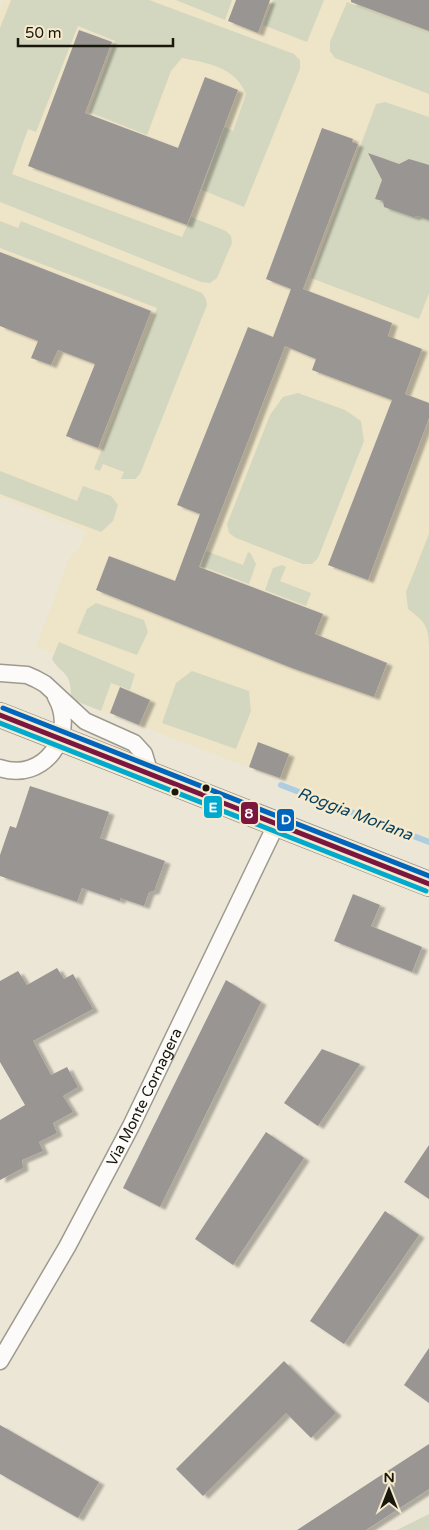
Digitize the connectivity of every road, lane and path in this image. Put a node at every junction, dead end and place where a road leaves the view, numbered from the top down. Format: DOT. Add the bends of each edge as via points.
graph roads {
  1 [pos="2,675"];
  2 [pos="52,690"];
  3 [pos="0,715"];
  4 [pos="61,739"];
  5 [pos="1,771"];
  6 [pos="150,774"];
  7 [pos="276,825"];
  8 [pos="429,884"];
  9 [pos="0,1361"];
  1 -- 2 [label="street" via="32,677"];
  2 -- 4 [label="street" via="61,705 64,722"];
  2 -- 6 [label="street" via="85,721 134,743 144,754"];
  3 -- 4 [label="main road"];
  4 -- 5 [label="street" via="47,759 37,765"];
  4 -- 6 [label="main road"];
  6 -- 7 [label="main road"];
  7 -- 8 [label="main road"];
  7 -- 9 [label="street, Via Monte Cornagera" via="131,1126 67,1246"];
}
